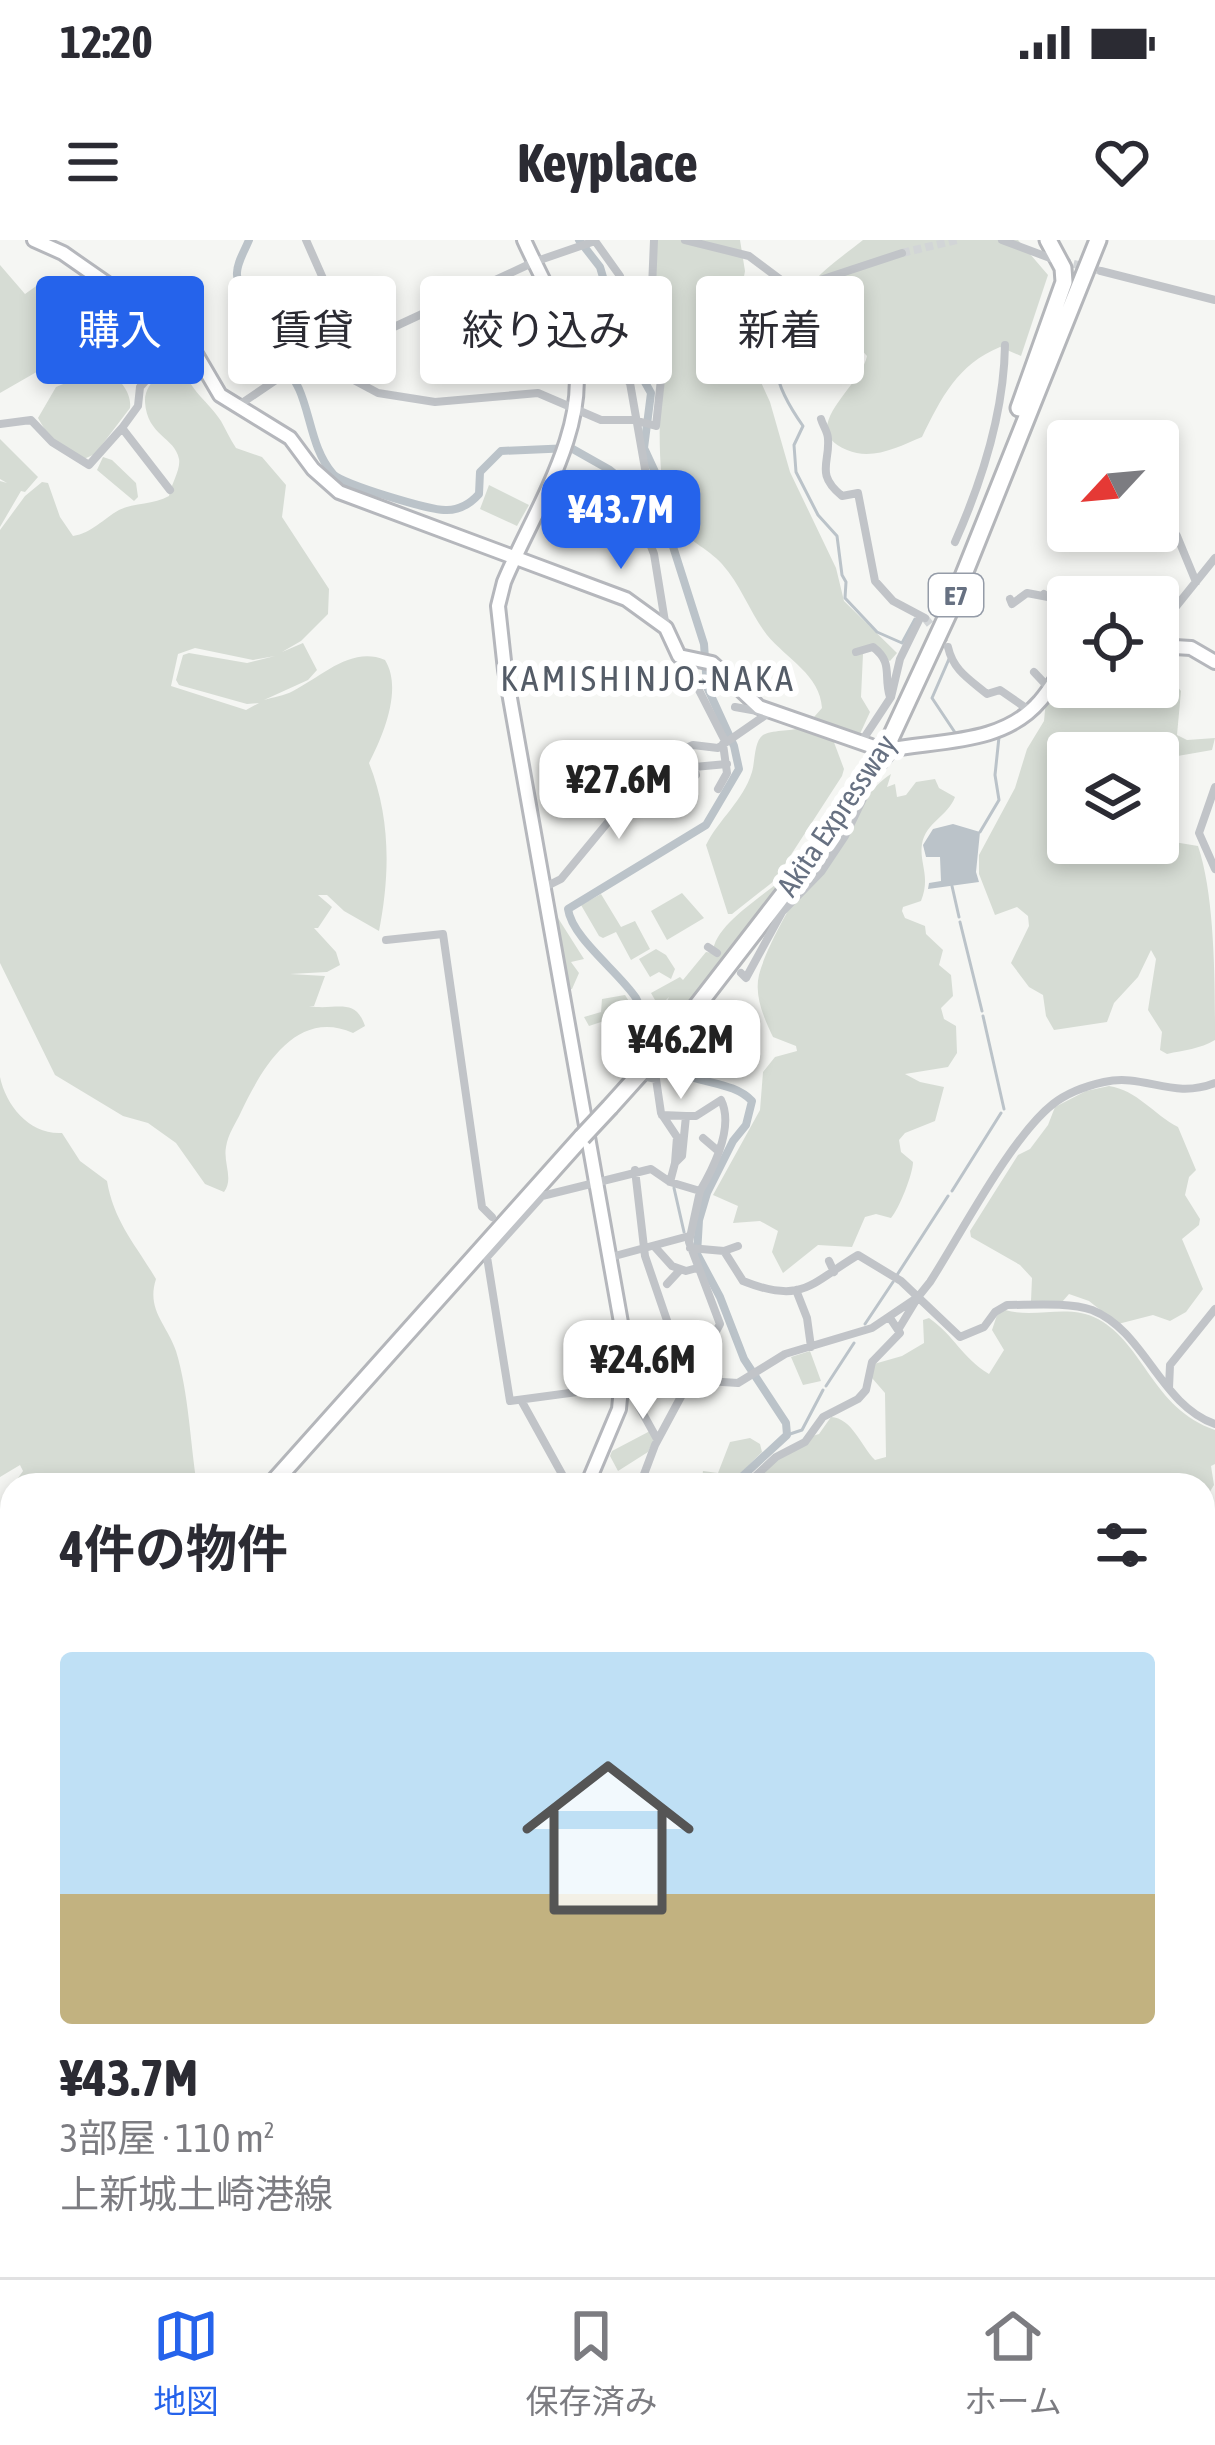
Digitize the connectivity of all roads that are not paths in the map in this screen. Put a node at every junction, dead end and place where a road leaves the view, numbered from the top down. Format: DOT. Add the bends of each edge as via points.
graph roads {
  1 [pos="34,240"];
  2 [pos="306,240"];
  3 [pos="524,240"];
  4 [pos="594,240"];
  5 [pos="654,240"];
  6 [pos="685,240"];
  7 [pos="1002,240"];
  8 [pos="1095,240"];
  9 [pos="1108,240"];
  10 [pos="1049,249"];
  11 [pos="902,253"];
  12 [pos="534,262"];
  13 [pos="1101,271"];
  14 [pos="96,276"];
  15 [pos="322,276"];
  16 [pos="540,276"];
  17 [pos="620,276"];
  18 [pos="653,276"];
  19 [pos="1215,300"];
  20 [pos="396,326"];
  21 [pos="1064,330"];
  22 [pos="1005,345"];
  23 [pos="204,369"];
  24 [pos="143,384"];
  25 [pos="270,384"];
  26 [pos="361,384"];
  27 [pos="577,384"];
  28 [pos="629,384"];
  29 [pos="660,384"];
  30 [pos="239,405"];
  31 [pos="575,409"];
  32 [pos="821,419"];
  33 [pos="643,423"];
  34 [pos="0,424"];
  35 [pos="122,428"];
  36 [pos="1008,439"];
  37 [pos="170,490"];
  38 [pos="1179,541"];
  39 [pos="955,542"];
  40 [pos="1215,558"];
  41 [pos="513,559"];
  42 [pos="1196,583"];
  43 [pos="1047,597"];
  44 [pos="1010,599"];
  45 [pos="1179,604"];
  46 [pos="666,628"];
  47 [pos="948,646"];
  48 [pos="1179,647"];
  49 [pos="856,652"];
  50 [pos="687,660"];
  51 [pos="1215,662"];
  52 [pos="1034,672"];
  53 [pos="1047,686"];
  54 [pos="1047,690"];
  55 [pos="891,698"];
  56 [pos="735,706"];
  57 [pos="1030,711"];
  58 [pos="770,712"];
  59 [pos="728,740"];
  60 [pos="866,743"];
  61 [pos="894,748"];
  62 [pos="727,764"];
  63 [pos="688,781"];
  64 [pos="1215,787"];
  65 [pos="718,789"];
  66 [pos="1215,869"];
  67 [pos="545,887"];
  68 [pos="762,922"];
  69 [pos="386,940"];
  70 [pos="741,973"];
  71 [pos="646,1071"];
  72 [pos="1215,1086"];
  73 [pos="662,1115"];
  74 [pos="686,1116"];
  75 [pos="703,1138"];
  76 [pos="717,1150"];
  77 [pos="675,1162"];
  78 [pos="634,1171"];
  79 [pos="670,1182"];
  80 [pos="598,1183"];
  81 [pos="700,1191"];
  82 [pos="492,1217"];
  83 [pos="689,1236"];
  84 [pos="738,1246"];
  85 [pos="649,1248"];
  86 [pos="692,1248"];
  87 [pos="724,1251"];
  88 [pos="611,1257"];
  89 [pos="829,1261"];
  90 [pos="697,1268"];
  91 [pos="680,1270"];
  92 [pos="834,1272"];
  93 [pos="667,1284"];
  94 [pos="796,1290"];
  95 [pos="918,1297"];
  96 [pos="1215,1309"];
  97 [pos="890,1318"];
  98 [pos="898,1330"];
  99 [pos="811,1347"];
  100 [pos="689,1380"];
  101 [pos="646,1383"];
  102 [pos="622,1386"];
  103 [pos="1169,1390"];
  104 [pos="520,1400"];
  105 [pos="1215,1424"];
  106 [pos="658,1440"];
  107 [pos="283,1473"];
  108 [pos="561,1473"];
  109 [pos="592,1473"];
  110 [pos="645,1473"];
  111 [pos="759,1473"];
  1 -- 14 [label="main road"];
  2 -- 15 [label="street"];
  3 -- 12 [label="main road"];
  4 -- 12 [label="street"];
  4 -- 17 [label="street"];
  5 -- 18 [label="street"];
  6 -- 11 [label="street" via="749,256 793,289"];
  7 -- 10 [label="street"];
  8 -- 21 [label="highway, Akita Expressway / E7"];
  8 -- 36 [label="highway, Akita Expressway / E7"];
  9 -- 21 [label="highway"];
  10 -- 36 [label="highway" via="1064,282"];
  12 -- 16 [label="main road"];
  12 -- 20 [label="street"];
  13 -- 19 [label="street"];
  21 -- 68 [label="highway, Akita Expressway / E7" via="890,741"];
  22 -- 39 [label="street" via="988,454"];
  23 -- 30 [label="main road" via="215,389"];
  24 -- 35 [label="street"];
  25 -- 30 [label="street"];
  26 -- 31 [label="street" via="435,402 538,393"];
  27 -- 31 [label="main road"];
  28 -- 33 [label="street"];
  29 -- 33 [label="street" via="656,426"];
  30 -- 41 [label="main road" via="294,441 339,492"];
  31 -- 33 [label="street"];
  31 -- 41 [label="main road"];
  32 -- 55 [label="street" via="829,441 824,468 842,496 858,493 875,581 923,617"];
  33 -- 46 [label="street" via="640,518"];
  34 -- 35 [label="street" via="31,420 89,466"];
  35 -- 37 [label="street"];
  36 -- 68 [label="highway, Akita Expressway / E7" via="890,723"];
  38 -- 42 [label="street"];
  40 -- 42 [label="street"];
  41 -- 46 [label="main road" via="626,599"];
  41 -- 67 [label="main road" via="499,626"];
  42 -- 45 [label="street"];
  43 -- 44 [label="street"];
  46 -- 50 [label="main road"];
  47 -- 57 [label="street" via="952,664 987,694 1000,690"];
  48 -- 51 [label="main road"];
  49 -- 55 [label="street" via="873,646 882,654"];
  50 -- 58 [label="main road" via="712,663"];
  50 -- 59 [label="street"];
  52 -- 53 [label="street"];
  54 -- 57 [label="main road"];
  55 -- 60 [label="street"];
  56 -- 58 [label="street"];
  57 -- 61 [label="main road" via="987,735"];
  58 -- 59 [label="street"];
  58 -- 60 [label="main road"];
  59 -- 62 [label="street"];
  59 -- 67 [label="street" via="680,751"];
  61 -- 70 [label="street" via="821,872 782,912 746,978"];
  62 -- 63 [label="street" via="694,766"];
  62 -- 65 [label="street"];
  64 -- 66 [label="street" via="1199,833"];
  67 -- 80 [label="main road"];
  68 -- 71 [label="highway, Akita Expressway / E7"];
  69 -- 82 [label="street" via="443,934 482,1207"];
  71 -- 73 [label="street" via="656,1079"];
  71 -- 107 [label="highway, Akita Expressway / E7, bridge"];
  72 -- 95 [label="street" via="1190,1091 1108,1081 1055,1102 1029,1127"];
  73 -- 74 [label="street"];
  73 -- 77 [label="street" via="677,1137"];
  74 -- 76 [label="street" via="721,1100 726,1131"];
  74 -- 77 [label="street"];
  75 -- 76 [label="street"];
  76 -- 81 [label="street"];
  77 -- 79 [label="street"];
  78 -- 79 [label="street" via="651,1168"];
  78 -- 80 [label="street"];
  78 -- 85 [label="street"];
  79 -- 81 [label="street"];
  80 -- 88 [label="main road"];
  80 -- 104 [label="street" via="542,1196 487,1257 507,1398"];
  81 -- 83 [label="street"];
  83 -- 85 [label="street"];
  83 -- 86 [label="street"];
  84 -- 87 [label="street"];
  85 -- 88 [label="street"];
  85 -- 91 [label="street"];
  85 -- 100 [label="street"];
  86 -- 87 [label="street"];
  86 -- 90 [label="street"];
  87 -- 94 [label="street" via="742,1281"];
  88 -- 102 [label="main road" via="625,1345"];
  89 -- 92 [label="street"];
  90 -- 91 [label="street"];
  90 -- 100 [label="street" via="720,1324"];
  91 -- 93 [label="street"];
  92 -- 94 [label="street"];
  92 -- 95 [label="street" via="857,1255"];
  94 -- 99 [label="street"];
  95 -- 97 [label="street"];
  95 -- 98 [label="street"];
  95 -- 103 [label="street" via="959,1336 1007,1306 1095,1312"];
  96 -- 103 [label="street" via="1170,1365"];
  97 -- 98 [label="street"];
  97 -- 99 [label="street"];
  98 -- 111 [label="street" via="872,1362 858,1400 824,1417 805,1442"];
  99 -- 100 [label="street" via="731,1385"];
  100 -- 101 [label="street"];
  100 -- 106 [label="street"];
  101 -- 102 [label="street"];
  101 -- 106 [label="street" via="636,1401"];
  102 -- 104 [label="street"];
  102 -- 109 [label="main road"];
  103 -- 105 [label="street"];
  104 -- 108 [label="street"];
  106 -- 110 [label="street"];
}
